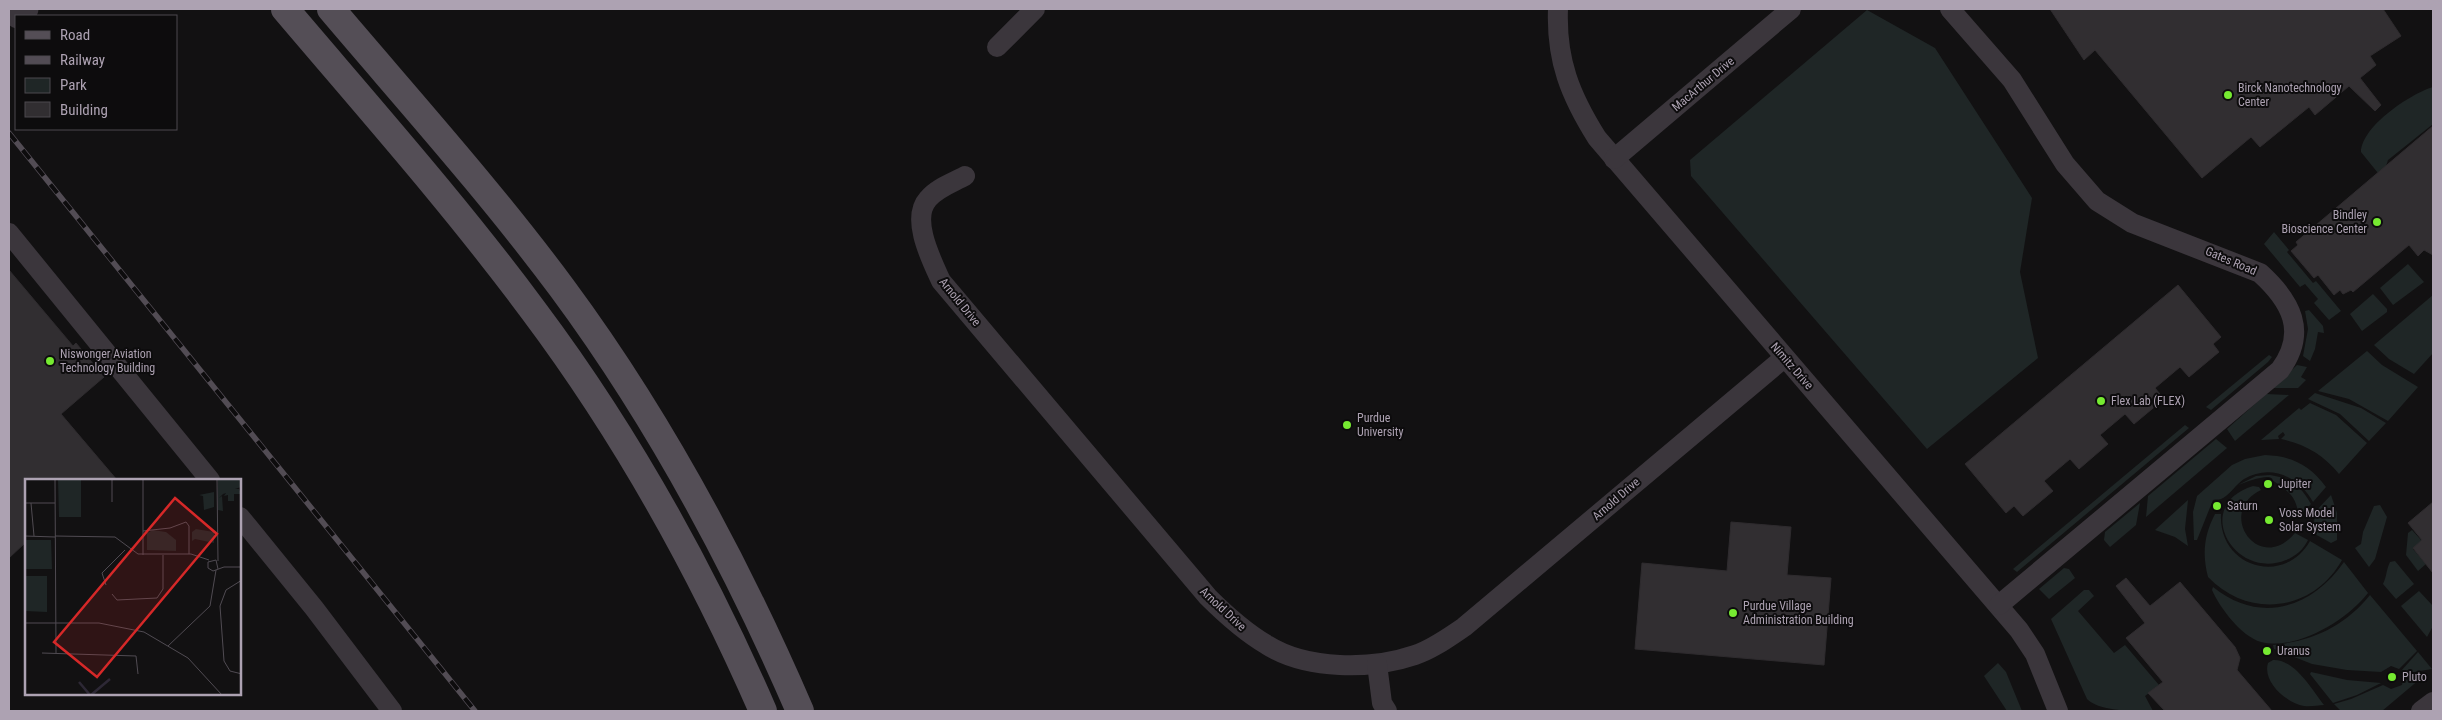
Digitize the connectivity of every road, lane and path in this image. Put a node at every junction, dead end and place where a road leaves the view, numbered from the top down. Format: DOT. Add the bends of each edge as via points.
graph roads {
  1 [pos="285,9"];
  2 [pos="331,9"];
  3 [pos="1035,9"];
  4 [pos="1558,9"];
  5 [pos="1791,9"];
  6 [pos="1950,9"];
  7 [pos="998,47"];
  8 [pos="1614,159"];
  9 [pos="965,176"];
  10 [pos="9,233"];
  11 [pos="1784,358"];
  12 [pos="209,479"];
  13 [pos="241,518"];
  14 [pos="1998,605"];
  15 [pos="1377,664"];
  16 [pos="2433,702"];
  17 [pos="392,711"];
  18 [pos="763,711"];
  19 [pos="800,711"];
  20 [pos="1387,711"];
  21 [pos="2058,711"];
  22 [pos="2421,711"];
  1 -- 18 [label="main road" via="482,243 584,382 631,453 667,516 707,590"];
  2 -- 19 [label="main road" via="518,231 563,289 614,364 703,510"];
  3 -- 7 [label="street"];
  4 -- 8 [label="street, Nimitz Drive" via="1557,33 1563,71 1576,105"];
  5 -- 8 [label="street, MacArthur Drive"];
  6 -- 14 [label="street, Gates Road" via="2012,80 2065,164 2097,201 2132,223 2260,273 2275,286 2291,310 2295,328 2291,348 2280,370"];
  8 -- 11 [label="street, Nimitz Drive"];
  9 -- 15 [label="street, Arnold Drive" via="926,201 922,219 923,242 941,281 1192,578 1234,623 1268,646 1299,658 1332,664"];
  10 -- 12 [label="street"];
  11 -- 14 [label="street, Nimitz Drive"];
  11 -- 15 [label="street, Arnold Drive" via="1464,627 1416,655"];
  13 -- 17 [label="street"];
  14 -- 21 [label="street, Nimitz Drive" via="2035,654"];
  15 -- 20 [label="street" via="1382,703"];
  16 -- 22 [label="street"];
}
